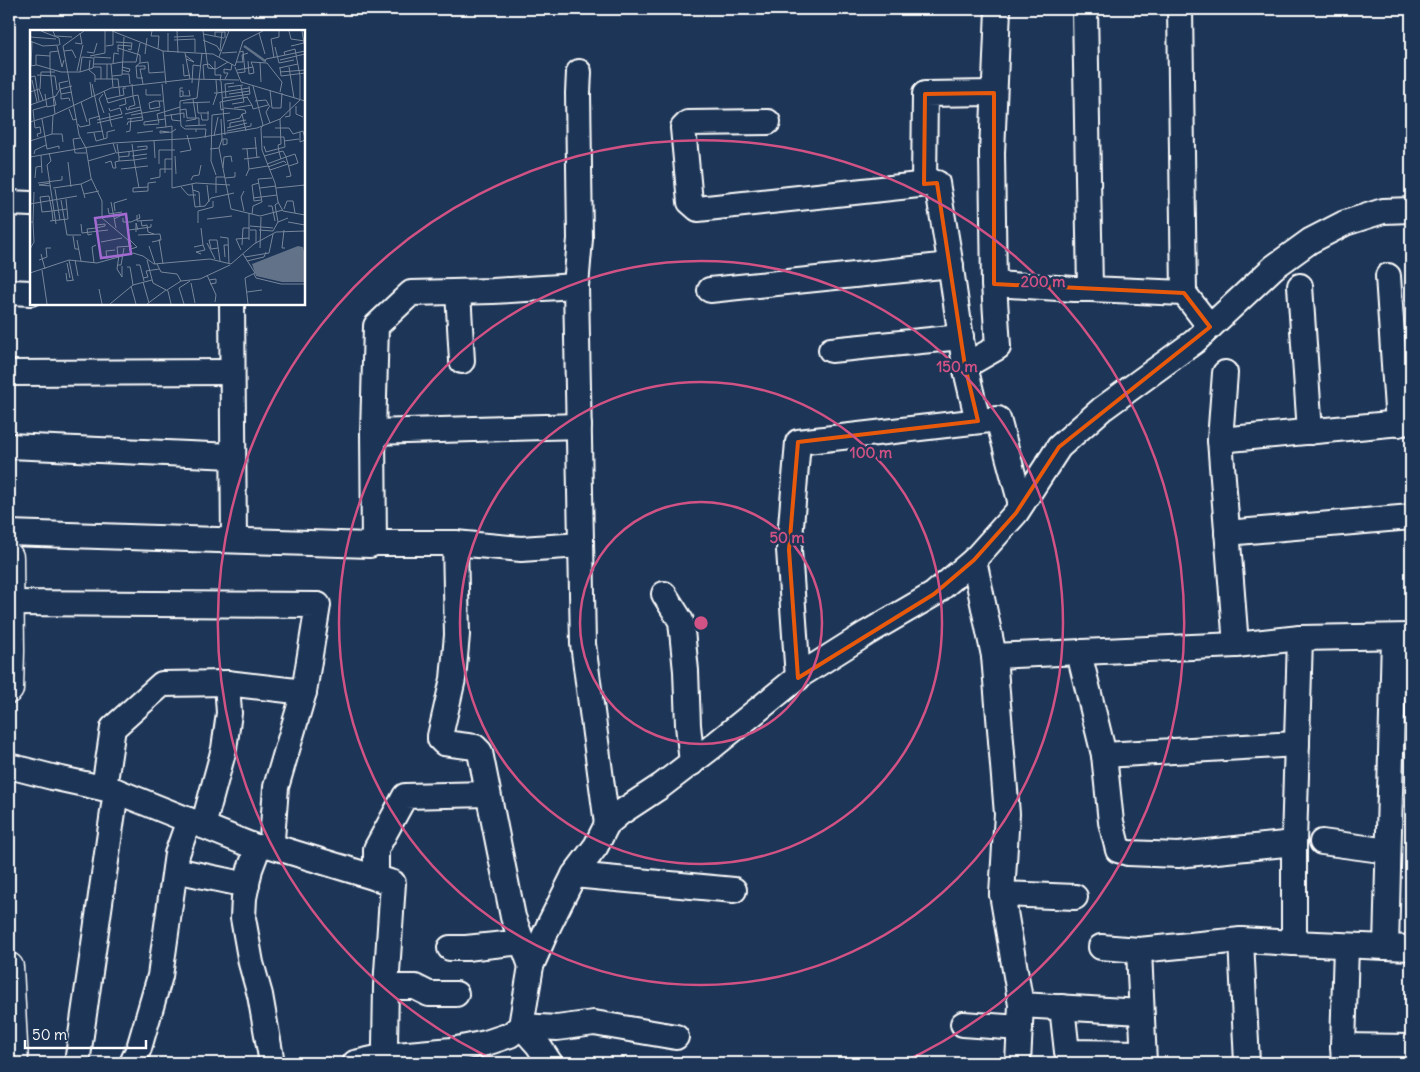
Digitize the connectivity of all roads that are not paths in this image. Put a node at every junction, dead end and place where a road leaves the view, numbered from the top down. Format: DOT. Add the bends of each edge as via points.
graph roads {
  1 [pos="998,9"];
  2 [pos="1085,9"];
  3 [pos="1180,9"];
  4 [pos="579,72"];
  5 [pos="994,93"];
  6 [pos="768,122"];
  7 [pos="924,184"];
  8 [pos="9,204"];
  9 [pos="30,204"];
  10 [pos="1411,210"];
  11 [pos="951,265"];
  12 [pos="1388,276"];
  13 [pos="994,284"];
  14 [pos="576,286"];
  15 [pos="1300,286"];
  16 [pos="1090,289"];
  17 [pos="710,290"];
  18 [pos="9,292"];
  19 [pos="458,292"];
  20 [pos="30,293"];
  21 [pos="1184,293"];
  22 [pos="232,305"];
  23 [pos="1210,327"];
  24 [pos="961,336"];
  25 [pos="831,350"];
  26 [pos="462,361"];
  27 [pos="965,366"];
  28 [pos="232,372"];
  29 [pos="9,373"];
  30 [pos="1225,373"];
  31 [pos="978,422"];
  32 [pos="1405,423"];
  33 [pos="579,426"];
  34 [pos="373,432"];
  35 [pos="1310,432"];
  36 [pos="1220,440"];
  37 [pos="9,446"];
  38 [pos="233,456"];
  39 [pos="1021,504"];
  40 [pos="1411,517"];
  41 [pos="9,533"];
  42 [pos="1227,533"];
  43 [pos="234,540"];
  44 [pos="374,543"];
  45 [pos="455,543"];
  46 [pos="581,544"];
  47 [pos="9,557"];
  48 [pos="974,560"];
  49 [pos="664,594"];
  50 [pos="10,603"];
  51 [pos="1403,637"];
  52 [pos="1300,638"];
  53 [pos="1236,645"];
  54 [pos="9,651"];
  55 [pos="1078,653"];
  56 [pos="994,656"];
  57 [pos="798,678"];
  58 [pos="227,683"];
  59 [pos="9,689"];
  60 [pos="304,692"];
  61 [pos="1297,744"];
  62 [pos="1104,755"];
  63 [pos="692,762"];
  64 [pos="9,766"];
  65 [pos="110,790"];
  66 [pos="488,794"];
  67 [pos="196,823"];
  68 [pos="608,824"];
  69 [pos="1322,842"];
  70 [pos="1294,843"];
  71 [pos="263,847"];
  72 [pos="1388,851"];
  73 [pos="175,870"];
  74 [pos="574,875"];
  75 [pos="376,878"];
  76 [pos="247,885"];
  77 [pos="734,890"];
  78 [pos="1002,894"];
  79 [pos="1075,897"];
  80 [pos="1241,940"];
  81 [pos="523,942"];
  82 [pos="1294,943"];
  83 [pos="1346,946"];
  84 [pos="1101,947"];
  85 [pos="1386,947"];
  86 [pos="450,948"];
  87 [pos="1411,948"];
  88 [pos="1139,950"];
  89 [pos="531,966"];
  90 [pos="9,967"];
  91 [pos="386,987"];
  92 [pos="456,994"];
  93 [pos="1021,1005"];
  94 [pos="1062,1007"];
  95 [pos="1141,1012"];
  96 [pos="963,1024"];
  97 [pos="521,1026"];
  98 [pos="1020,1028"];
  99 [pos="676,1037"];
  100 [pos="1411,1047"];
  101 [pos="1343,1055"];
  102 [pos="386,1056"];
  103 [pos="1143,1058"];
  104 [pos="546,1062"];
  105 [pos="14,1063"];
  106 [pos="78,1063"];
  107 [pos="132,1063"];
  108 [pos="272,1063"];
  109 [pos="354,1063"];
  110 [pos="1018,1063"];
  111 [pos="1247,1063"];
  1 -- 5 [label="street"];
  2 -- 16 [label="street"];
  3 -- 21 [label="street"];
  4 -- 14 [label="street" via="580,239"];
  5 -- 7 [label="street" via="925,94"];
  5 -- 13 [label="street"];
  6 -- 7 [label="street" via="688,123 683,128 692,206 698,209"];
  7 -- 11 [label="street" via="937,183"];
  8 -- 9 [label="street"];
  10 -- 23 [label="street" via="1383,211 1345,223 1310,241 1274,267"];
  11 -- 17 [label="street"];
  11 -- 24 [label="street"];
  12 -- 32 [label="street"];
  13 -- 16 [label="street"];
  13 -- 27 [label="street" via="998,347"];
  14 -- 19 [label="street"];
  14 -- 33 [label="street"];
  15 -- 35 [label="street"];
  16 -- 21 [label="street"];
  18 -- 20 [label="street"];
  19 -- 26 [label="street"];
  19 -- 34 [label="street" via="411,293 376,326"];
  21 -- 23 [label="street"];
  22 -- 28 [label="street"];
  23 -- 39 [label="street" via="1102,409 1059,447"];
  24 -- 25 [label="street"];
  24 -- 27 [label="street"];
  27 -- 31 [label="street"];
  28 -- 29 [label="street"];
  28 -- 38 [label="street"];
  30 -- 36 [label="street"];
  31 -- 39 [label="street" via="998,420"];
  31 -- 57 [label="street" via="798,442 789,550"];
  32 -- 35 [label="street"];
  33 -- 34 [label="street"];
  33 -- 46 [label="street"];
  34 -- 44 [label="street"];
  35 -- 36 [label="street"];
  36 -- 42 [label="street"];
  37 -- 38 [label="street"];
  38 -- 43 [label="street"];
  39 -- 48 [label="street"];
  40 -- 42 [label="street"];
  41 -- 43 [label="street"];
  42 -- 53 [label="street"];
  43 -- 44 [label="street"];
  44 -- 45 [label="street"];
  45 -- 46 [label="street" via="521,549"];
  45 -- 66 [label="street" via="457,635 453,679 440,736 444,743 474,747 480,752"];
  46 -- 68 [label="street" via="583,644"];
  47 -- 50 [label="main road"];
  48 -- 56 [label="street"];
  48 -- 57 [label="street" via="934,594"];
  49 -- 63 [label="street" via="681,621"];
  50 -- 54 [label="main road"];
  50 -- 60 [label="street" via="318,605"];
  51 -- 52 [label="street"];
  51 -- 72 [label="street"];
  52 -- 53 [label="street"];
  52 -- 61 [label="street"];
  53 -- 55 [label="street"];
  54 -- 59 [label="main road"];
  55 -- 56 [label="street"];
  55 -- 62 [label="street"];
  56 -- 78 [label="street" via="1007,814"];
  57 -- 63 [label="street"];
  58 -- 60 [label="street"];
  58 -- 65 [label="street" via="162,684 113,728"];
  58 -- 67 [label="street" via="229,713 224,749"];
  60 -- 71 [label="street" via="276,787 273,833 270,843"];
  61 -- 62 [label="street"];
  61 -- 70 [label="street"];
  62 -- 70 [label="street" via="1111,822 1118,850 1128,854 1178,855"];
  63 -- 68 [label="street"];
  64 -- 65 [label="street"];
  65 -- 67 [label="street"];
  65 -- 106 [label="street"];
  66 -- 75 [label="street" via="405,796 376,849"];
  66 -- 81 [label="street" via="513,917"];
  67 -- 71 [label="street"];
  67 -- 73 [label="street" via="178,854"];
  68 -- 74 [label="street"];
  69 -- 72 [label="street"];
  70 -- 82 [label="street"];
  71 -- 75 [label="street"];
  71 -- 76 [label="street" via="250,869"];
  72 -- 85 [label="street"];
  73 -- 76 [label="street"];
  73 -- 107 [label="street" via="160,976"];
  74 -- 77 [label="street"];
  74 -- 89 [label="street"];
  75 -- 91 [label="street" via="393,883"];
  76 -- 108 [label="street" via="243,918"];
  78 -- 79 [label="street"];
  78 -- 93 [label="street"];
  80 -- 82 [label="street"];
  80 -- 88 [label="street"];
  80 -- 111 [label="street"];
  81 -- 86 [label="street"];
  81 -- 89 [label="street"];
  82 -- 83 [label="street"];
  83 -- 85 [label="street"];
  83 -- 101 [label="street"];
  84 -- 88 [label="street"];
  85 -- 87 [label="street"];
  88 -- 95 [label="street"];
  89 -- 97 [label="street"];
  90 -- 105 [label="main road"];
  91 -- 92 [label="street" via="415,987 429,994"];
  91 -- 102 [label="street"];
  93 -- 94 [label="street"];
  93 -- 98 [label="street"];
  94 -- 95 [label="street"];
  94 -- 103 [label="street" via="1067,1052"];
  95 -- 103 [label="street"];
  96 -- 98 [label="street"];
  97 -- 99 [label="street" via="557,1028 594,1023"];
  97 -- 102 [label="street" via="510,1035 486,1043 452,1050"];
  97 -- 104 [label="street" via="538,1045"];
  98 -- 110 [label="street"];
  100 -- 101 [label="street"];
  102 -- 109 [label="street"];
}
